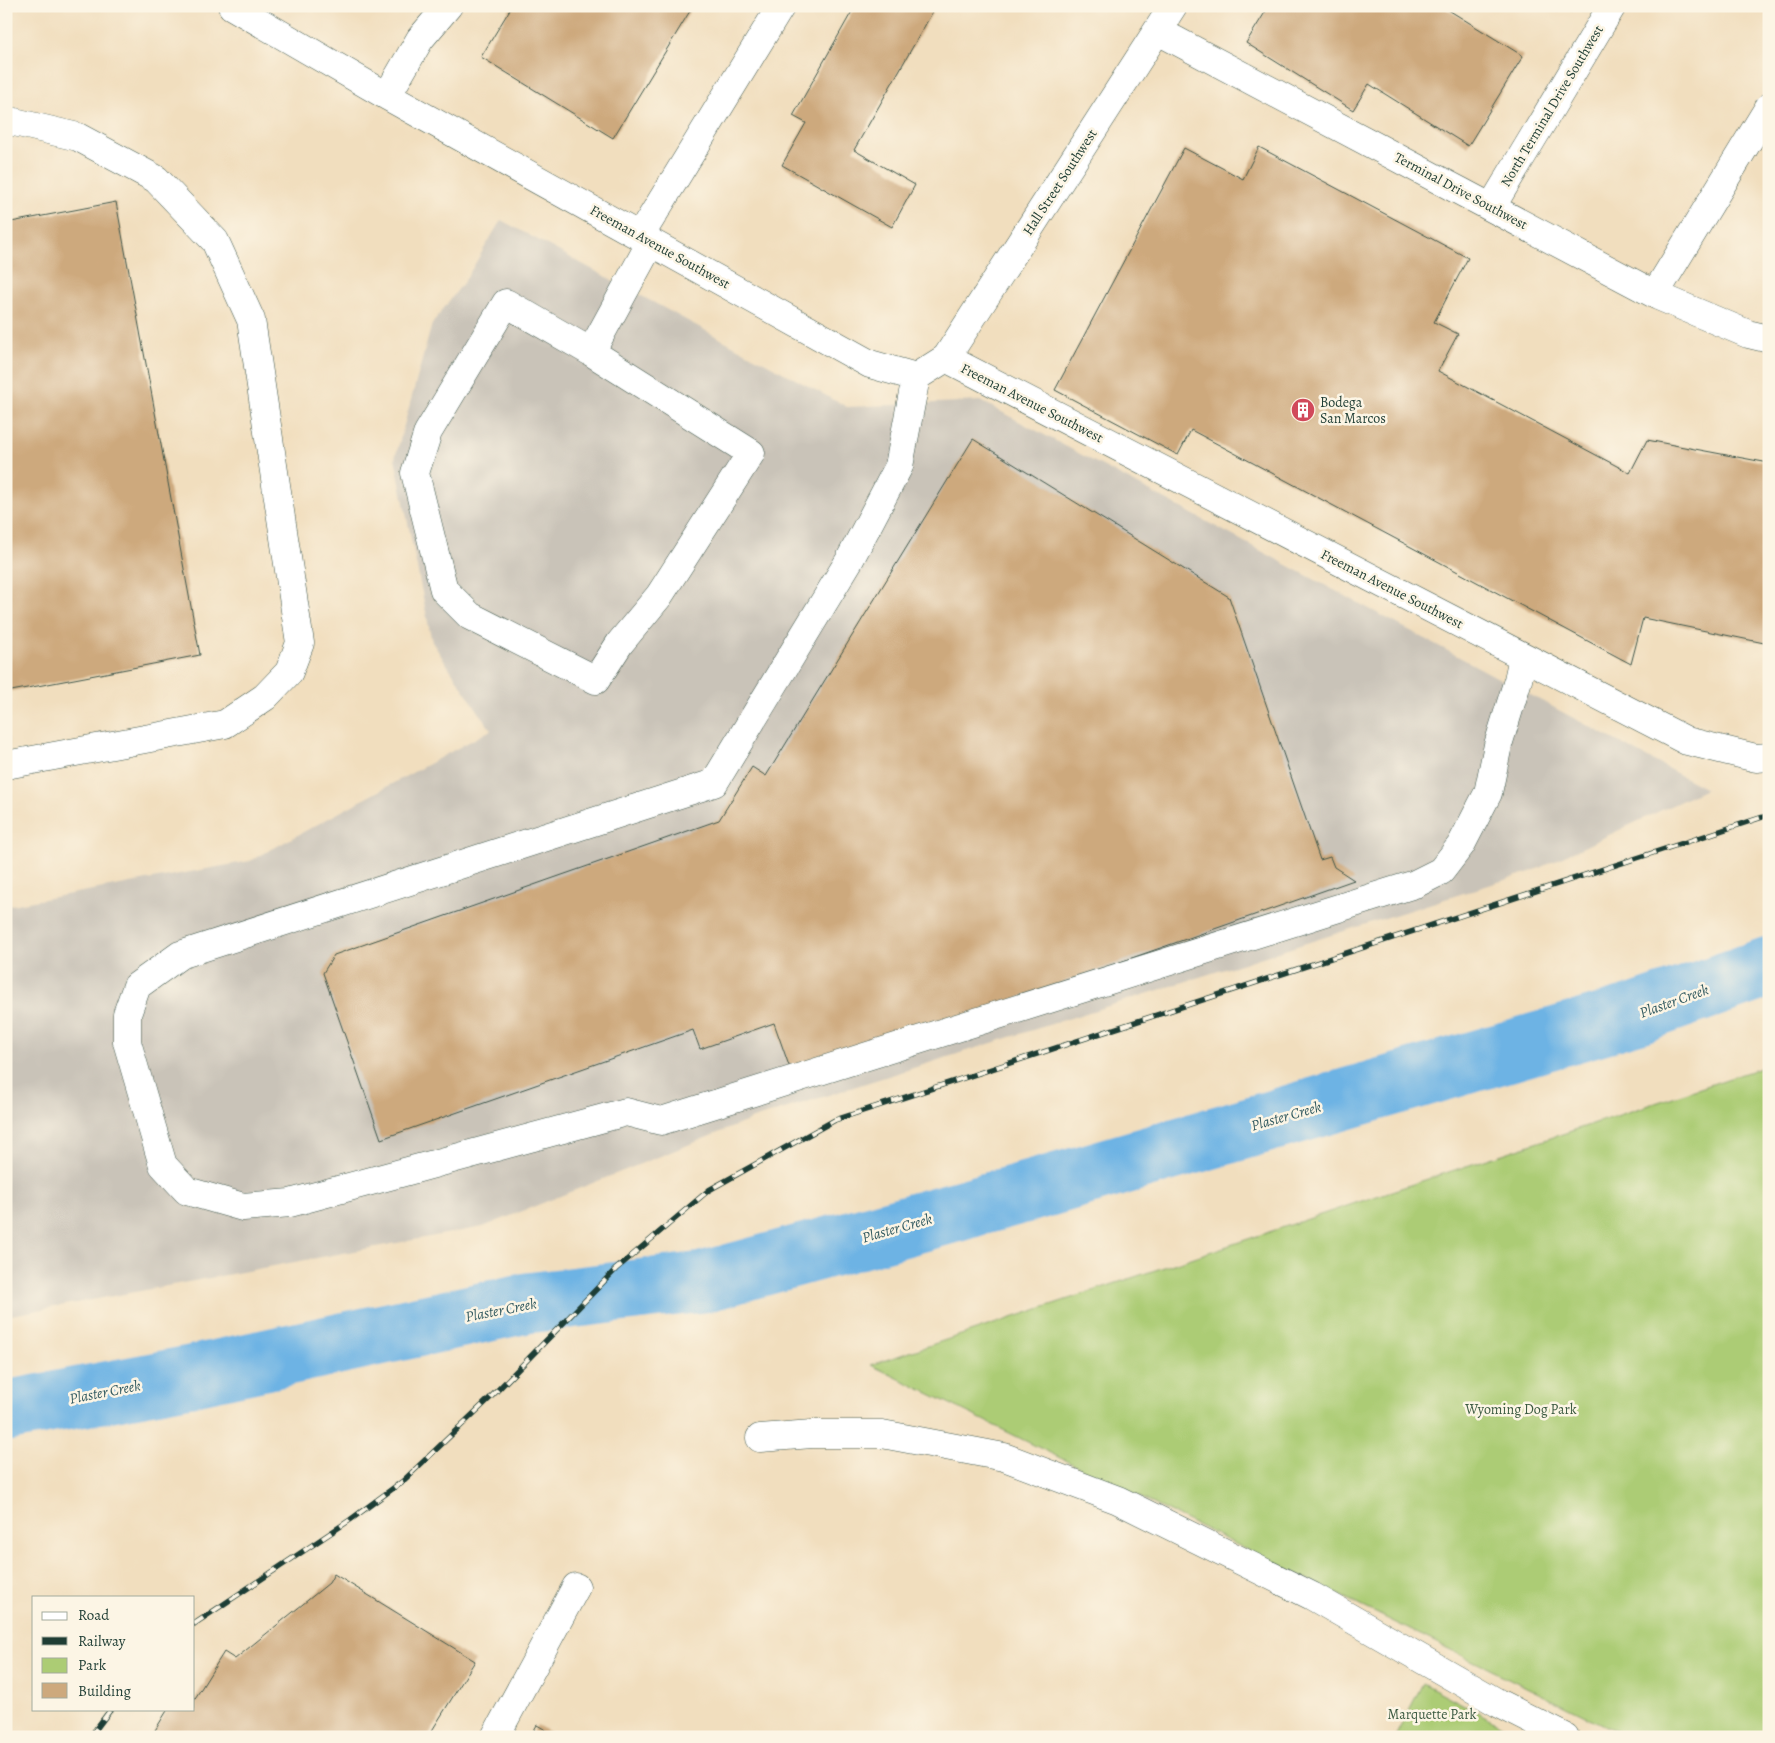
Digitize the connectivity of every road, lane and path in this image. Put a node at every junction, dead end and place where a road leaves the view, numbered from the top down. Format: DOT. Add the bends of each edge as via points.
graph roads {
  1 [pos="232,6"];
  2 [pos="448,6"];
  3 [pos="781,6"];
  4 [pos="1173,6"];
  5 [pos="1612,6"];
  6 [pos="1158,31"];
  7 [pos="387,96"];
  8 [pos="1769,107"];
  9 [pos="6,120"];
  10 [pos="1492,206"];
  11 [pos="646,239"];
  12 [pos="1655,294"];
  13 [pos="1769,339"];
  14 [pos="591,352"];
  15 [pos="946,358"];
  16 [pos="916,377"];
  17 [pos="1523,656"];
  18 [pos="1769,757"];
  19 [pos="6,765"];
  20 [pos="760,1438"];
  21 [pos="576,1587"];
  22 [pos="495,1737"];
  23 [pos="1565,1737"];
  1 -- 7 [label="street, Freeman Avenue Southwest"];
  2 -- 7 [label="street" via="420,39"];
  3 -- 11 [label="street"];
  4 -- 6 [label="street, Hall Street Southwest"];
  5 -- 10 [label="street, North Terminal Drive Southwest"];
  6 -- 10 [label="street, Terminal Drive Southwest"];
  6 -- 15 [label="street, Hall Street Southwest"];
  7 -- 11 [label="street, Freeman Avenue Southwest"];
  8 -- 12 [label="street"];
  9 -- 19 [label="street" via="78,137 156,179 215,241 251,320 300,643 289,672 265,697 225,724"];
  10 -- 12 [label="street, Terminal Drive Southwest"];
  11 -- 14 [label="street"];
  11 -- 16 [label="street, Freeman Avenue Southwest" via="870,364"];
  12 -- 13 [label="street, Terminal Drive Southwest" via="1748,334"];
  14 -- 14 [label="street" via="506,303 428,432 415,473 444,590 470,616 596,680 620,643 660,596 751,453"];
  15 -- 16 [label="street, Freeman Avenue Southwest"];
  15 -- 17 [label="street, Freeman Avenue Southwest"];
  16 -- 17 [label="street" via="899,466 849,561 714,783 180,955 137,986 127,1014 127,1042 163,1165 187,1190 243,1206 290,1203 626,1112 661,1121 1415,884 1441,871 1461,845 1488,793"];
  17 -- 18 [label="street, Freeman Avenue Southwest" via="1687,741 1756,758"];
  20 -- 23 [label="street" via="882,1434 1004,1457 1118,1500 1303,1592 1498,1703"];
  21 -- 22 [label="street"];
}
